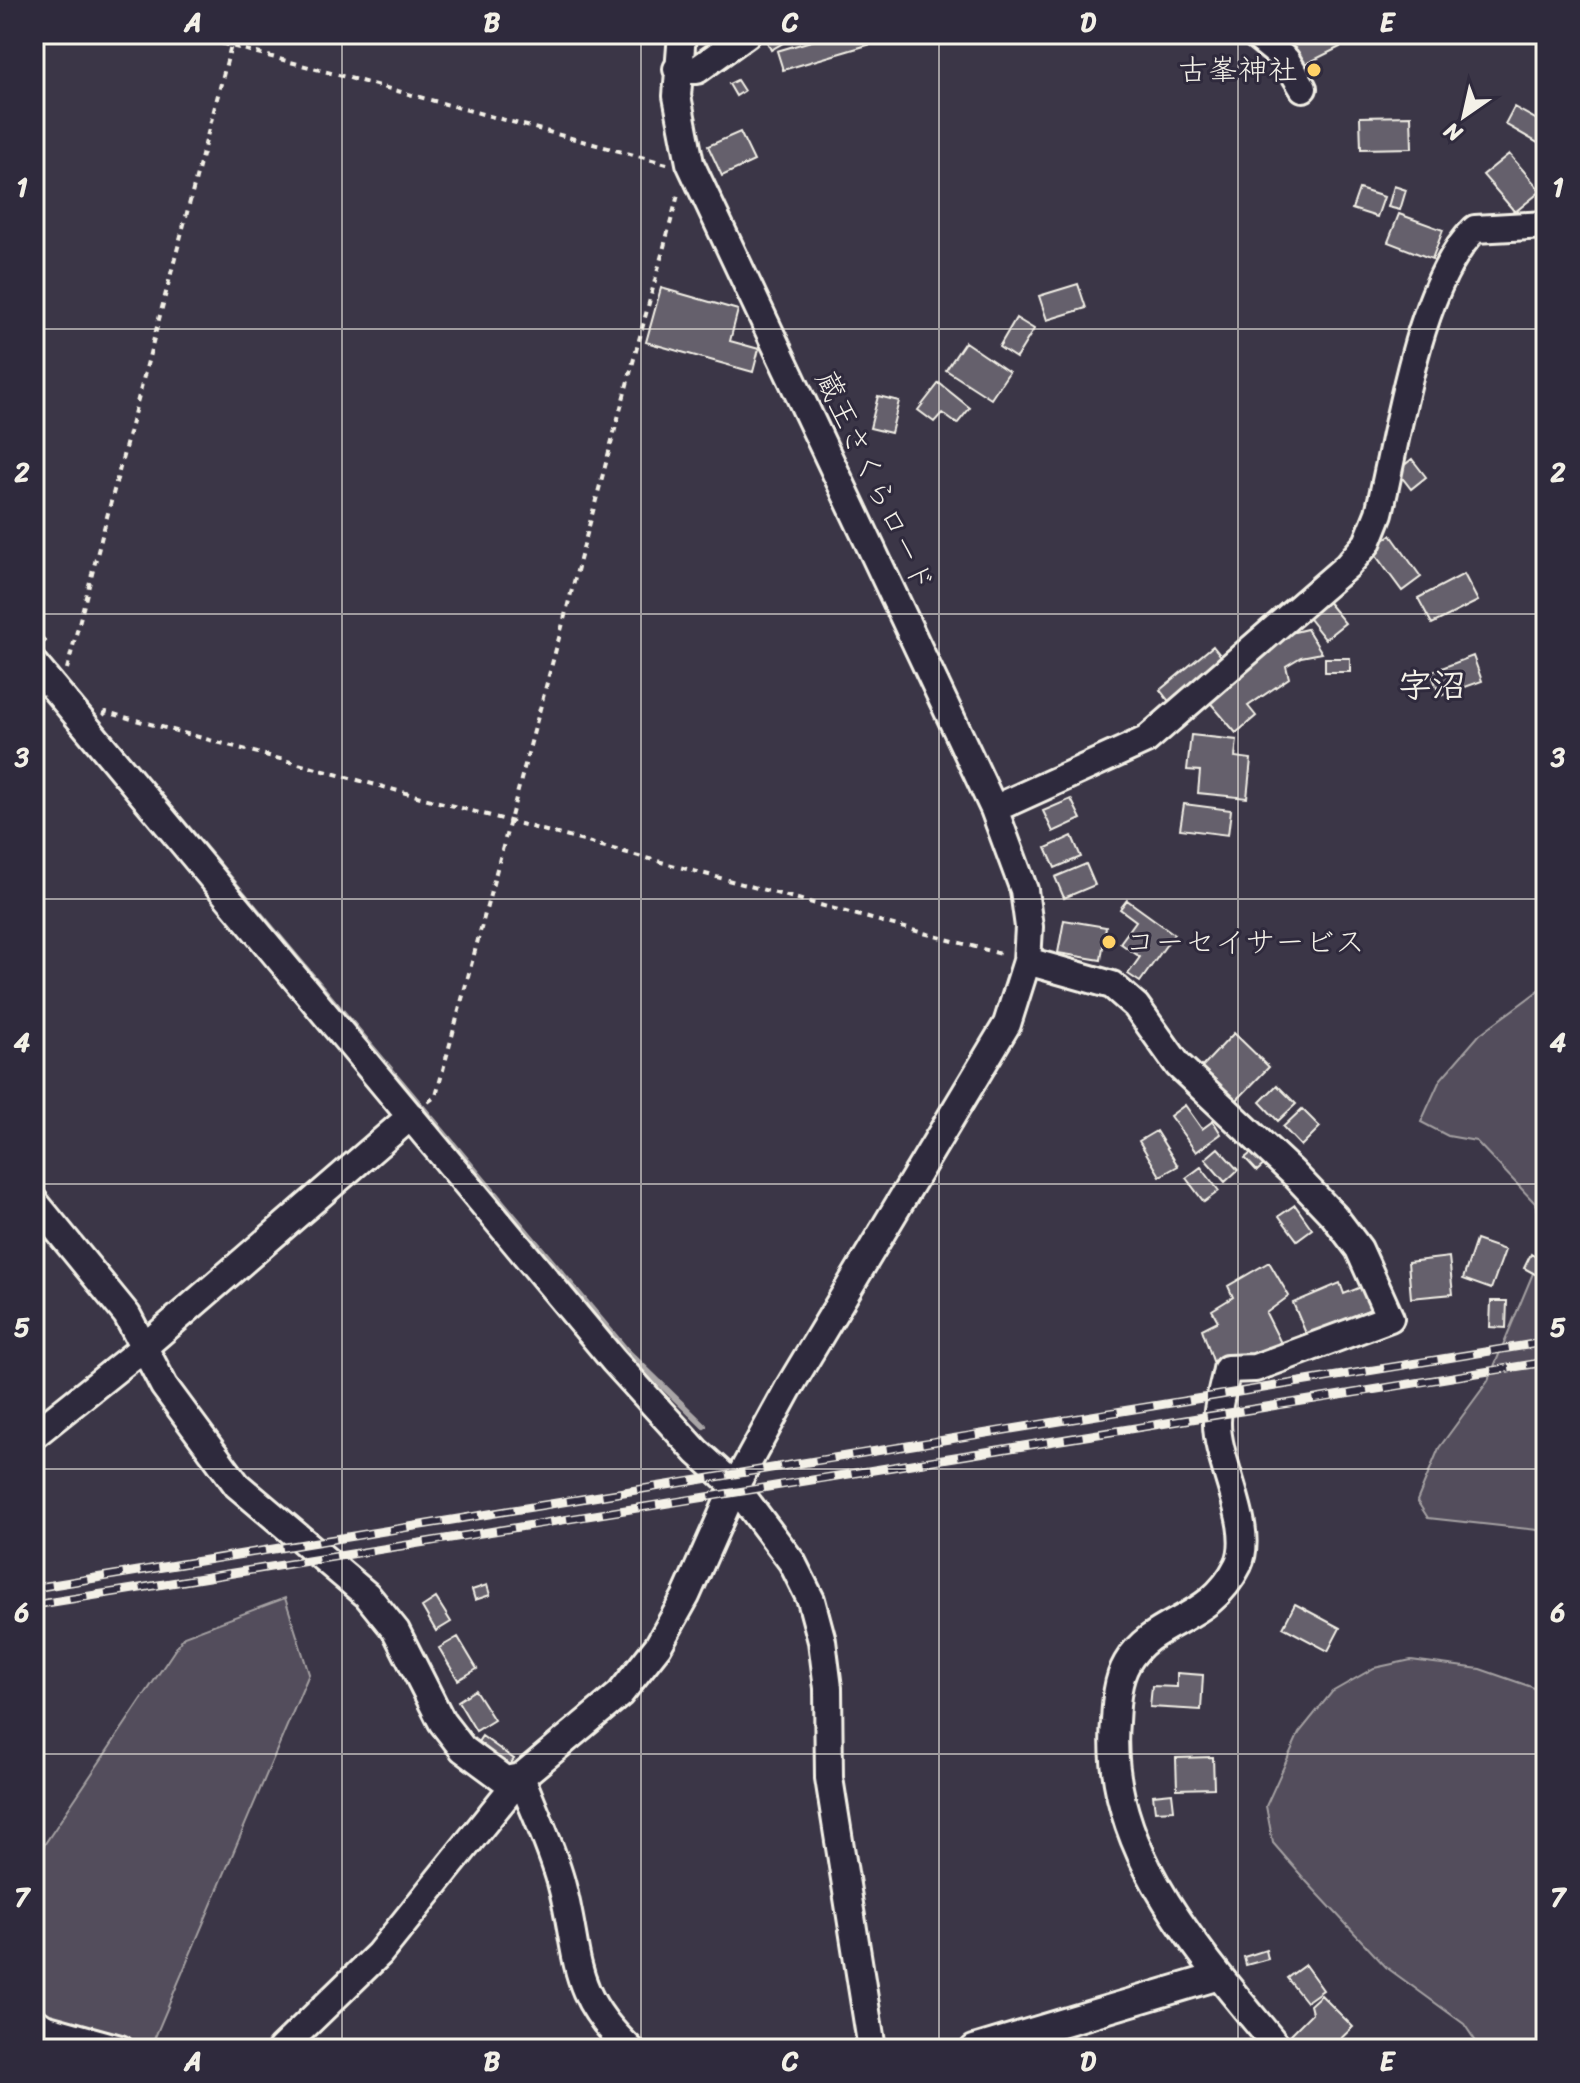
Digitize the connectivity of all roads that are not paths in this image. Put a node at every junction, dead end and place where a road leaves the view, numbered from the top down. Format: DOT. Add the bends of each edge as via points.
graph roads {
  1 [pos="682,34"];
  2 [pos="747,34"];
  3 [pos="1254,34"];
  4 [pos="677,69"];
  5 [pos="1303,88"];
  6 [pos="1546,225"];
  7 [pos="34,664"];
  8 [pos="994,809"];
  9 [pos="1027,961"];
  10 [pos="420,1109"];
  11 [pos="34,1201"];
  12 [pos="144,1347"];
  13 [pos="34,1435"];
  14 [pos="735,1486"];
  15 [pos="521,1777"];
  16 [pos="1219,1976"];
  17 [pos="34,2021"];
  18 [pos="120,2049"];
  19 [pos="281,2049"];
  20 [pos="630,2049"];
  21 [pos="872,2049"];
  22 [pos="974,2049"];
  23 [pos="1279,2049"];
  1 -- 4 [label="street, 蔵王さくらロード"];
  2 -- 4 [label="street" via="697,70"];
  3 -- 5 [label="street" via="1286,60"];
  4 -- 8 [label="street, 蔵王さくらロード" via="679,122 694,172"];
  6 -- 8 [label="street" via="1475,229 1464,239 1426,313 1379,513 1367,543 1347,566 1146,740"];
  7 -- 10 [label="street"];
  8 -- 9 [label="street, 蔵王さくらロード" via="1024,890"];
  9 -- 14 [label="street, 蔵王さくらロード" via="992,1054 788,1389"];
  9 -- 16 [label="street" via="1112,985 1136,1006 1178,1065 1334,1216 1359,1249 1390,1318 1255,1368 1227,1369 1216,1424 1242,1536 1240,1563 1217,1597 1146,1638 1126,1664 1117,1690 1113,1744 1131,1836 1171,1909"];
  10 -- 12 [label="street"];
  10 -- 14 [label="street" via="614,1361"];
  11 -- 12 [label="street" via="127,1315"];
  12 -- 13 [label="street"];
  12 -- 15 [label="street" via="164,1386 237,1485 367,1595 396,1631 442,1722 463,1749 505,1780"];
  14 -- 15 [label="street, 蔵王さくらロード" via="658,1646 620,1694"];
  14 -- 21 [label="street" via="792,1562 811,1600 822,1641 829,1778"];
  15 -- 19 [label="street, 蔵王さくらロード" via="379,1954"];
  15 -- 20 [label="street" via="561,1881 577,1975 613,2034"];
  16 -- 22 [label="street"];
  16 -- 23 [label="street"];
  17 -- 18 [label="street"];
}
